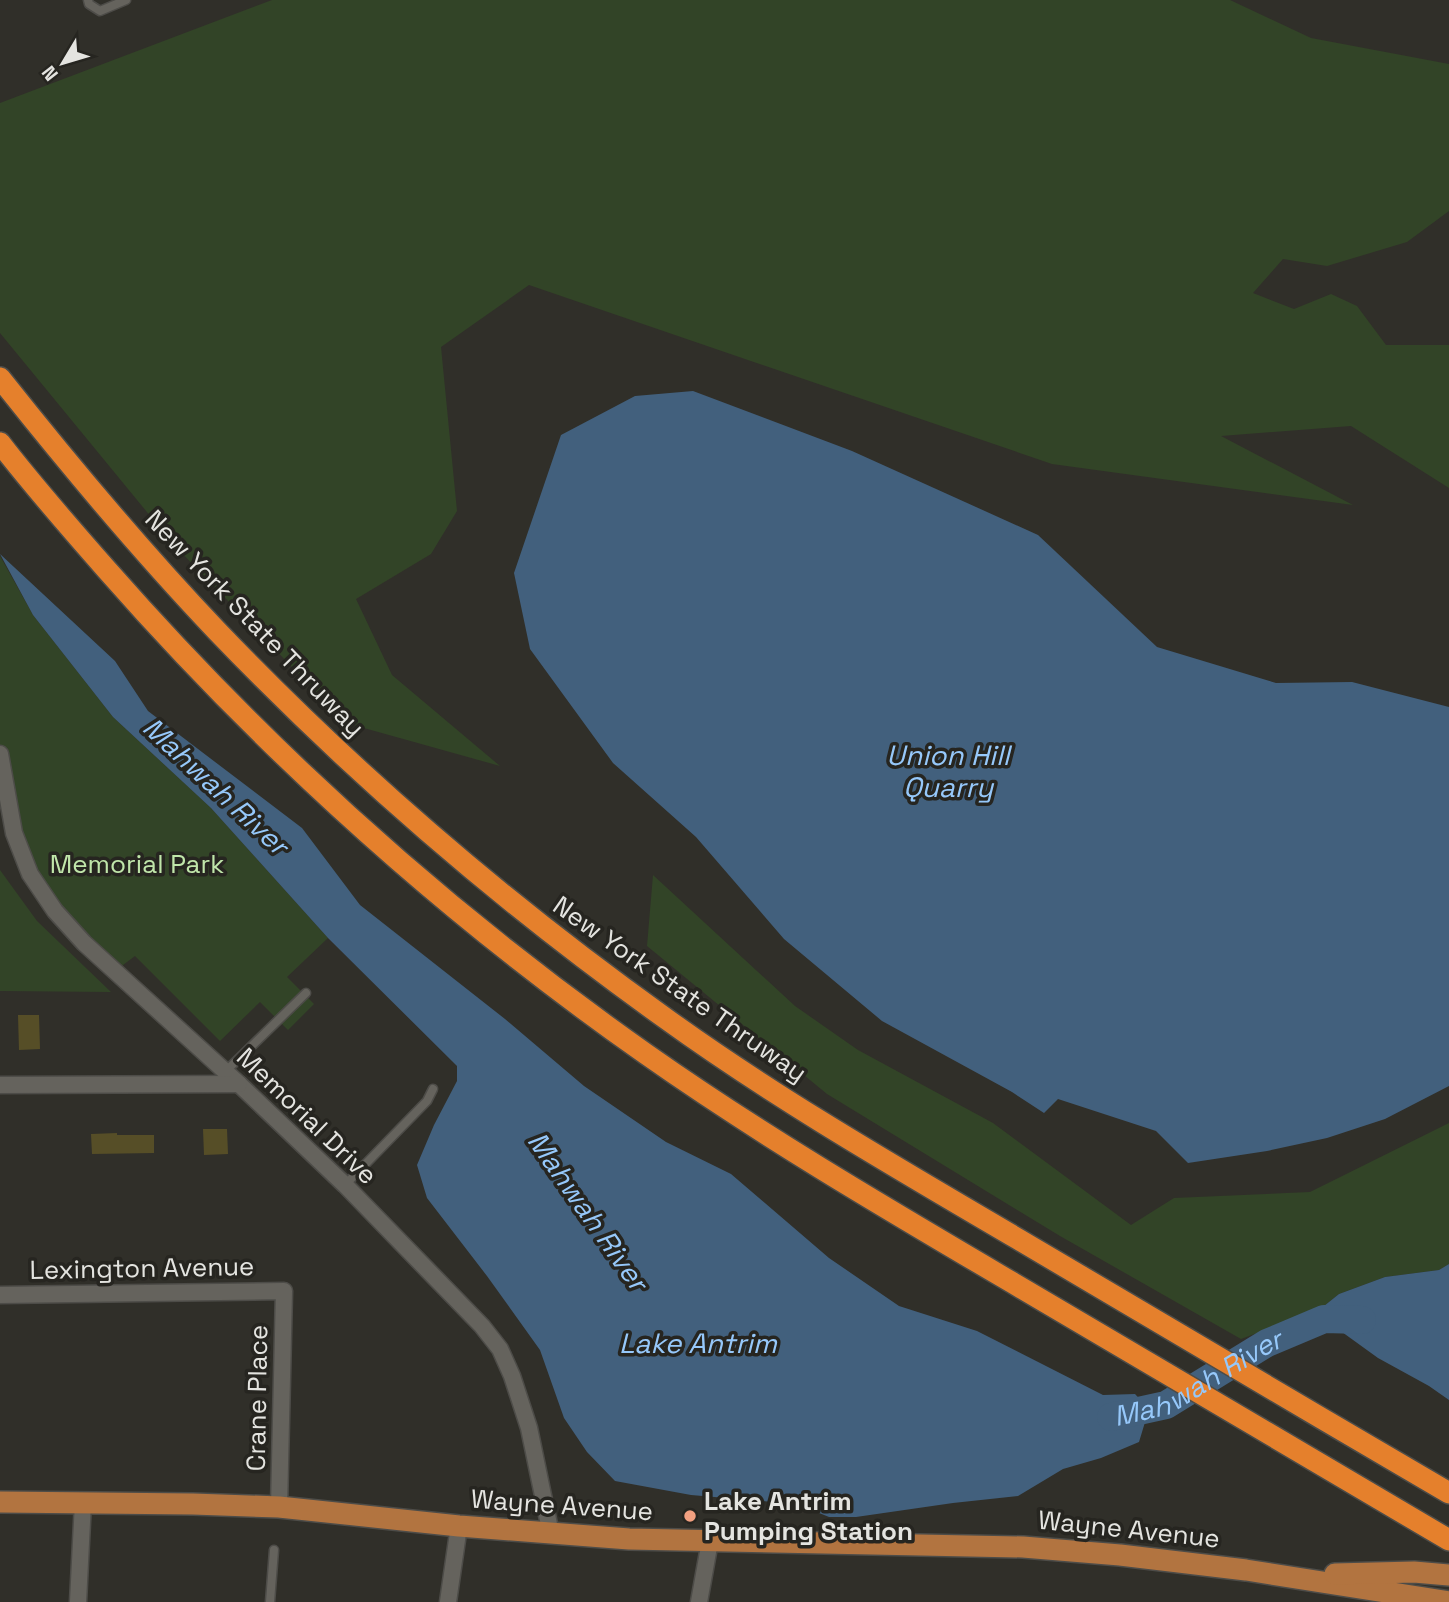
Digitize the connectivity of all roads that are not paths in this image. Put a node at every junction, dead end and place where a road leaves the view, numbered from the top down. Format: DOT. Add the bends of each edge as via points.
graph roads {
  1 [pos="88,0"];
  2 [pos="126,0"];
  3 [pos="0,377"];
  4 [pos="0,443"];
  5 [pos="0,754"];
  6 [pos="306,993"];
  7 [pos="225,1072"];
  8 [pos="239,1084"];
  9 [pos="0,1086"];
  10 [pos="433,1088"];
  11 [pos="345,1185"];
  12 [pos="284,1291"];
  13 [pos="0,1294"];
  14 [pos="1449,1493"];
  15 [pos="0,1502"];
  16 [pos="83,1502"];
  17 [pos="279,1507"];
  18 [pos="459,1526"];
  19 [pos="551,1534"];
  20 [pos="1449,1540"];
  21 [pos="710,1541"];
  22 [pos="274,1550"];
  23 [pos="1246,1570"];
  24 [pos="1414,1572"];
  25 [pos="1449,1575"];
  26 [pos="1408,1599"];
  27 [pos="78,1602"];
  28 [pos="270,1602"];
  29 [pos="448,1602"];
  30 [pos="699,1602"];
  31 [pos="1449,1602"];
  1 -- 2 [label="lane" via="100,11"];
  3 -- 14 [label="highway, New York State Thruway" via="102,503 217,630 339,752 467,867 600,971 740,1069 908,1174"];
  4 -- 20 [label="highway" via="129,594 249,721 374,839 508,951 728,1110"];
  5 -- 7 [label="street, Memorial Drive" via="13,833 30,874 55,911"];
  6 -- 7 [label="lane"];
  7 -- 8 [label="street, Memorial Drive"];
  8 -- 9 [label="street"];
  8 -- 11 [label="street, Memorial Drive"];
  10 -- 11 [label="lane" via="427,1101"];
  11 -- 19 [label="street, Memorial Drive" via="500,1349 529,1428"];
  12 -- 13 [label="street, Lexington Avenue"];
  12 -- 17 [label="street, Crane Place"];
  15 -- 16 [label="main road, Wayne Avenue"];
  16 -- 17 [label="main road, Wayne Avenue"];
  16 -- 27 [label="street"];
  17 -- 18 [label="main road, Wayne Avenue"];
  18 -- 19 [label="main road, Wayne Avenue"];
  18 -- 29 [label="street"];
  19 -- 21 [label="main road, Wayne Avenue"];
  21 -- 23 [label="main road, Wayne Avenue" via="1023,1547"];
  21 -- 30 [label="street"];
  22 -- 28 [label="lane"];
  23 -- 24 [label="main road, Wayne Avenue"];
  23 -- 26 [label="main road, Wayne Avenue"];
  24 -- 25 [label="main road, Wayne Avenue"];
  24 -- 26 [label="street"];
  26 -- 31 [label="main road, Wayne Avenue"];
}
